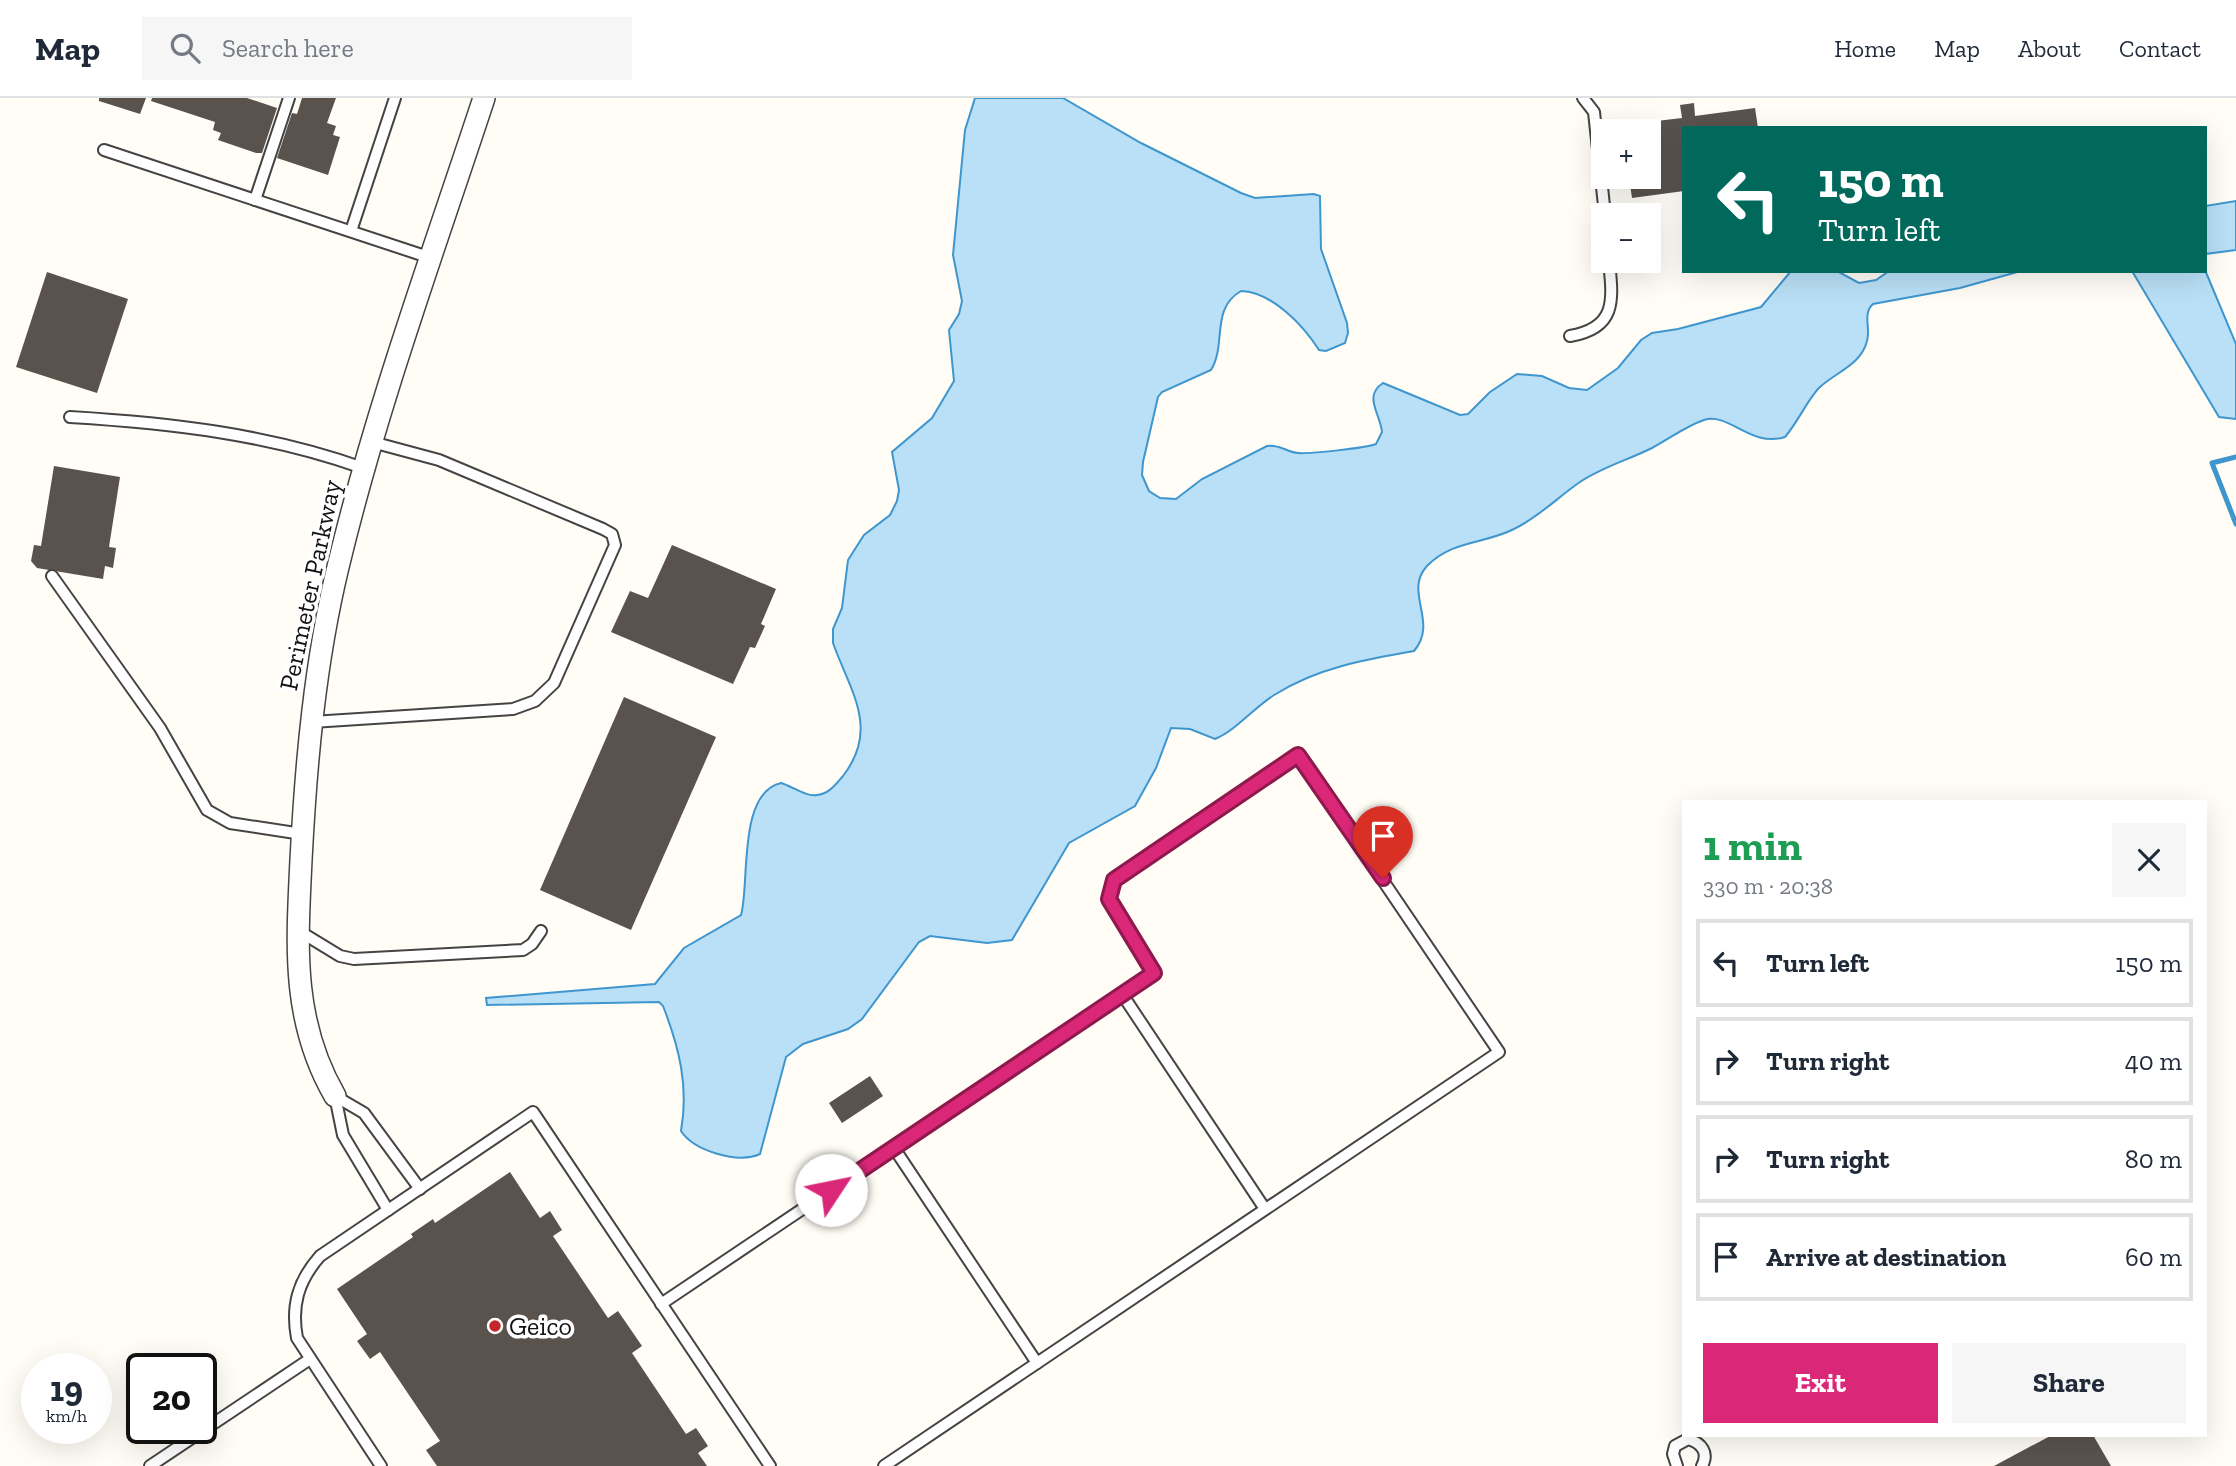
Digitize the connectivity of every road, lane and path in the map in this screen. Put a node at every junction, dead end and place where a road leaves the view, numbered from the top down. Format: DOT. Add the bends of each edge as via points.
graph roads {
  1 [pos="289,98"];
  2 [pos="395,98"];
  3 [pos="484,98"];
  4 [pos="1583,98"];
  5 [pos="104,150"];
  6 [pos="256,200"];
  7 [pos="1604,203"];
  8 [pos="351,231"];
  9 [pos="431,258"];
  10 [pos="1610,273"];
  11 [pos="1570,336"];
  12 [pos="70,417"];
  13 [pos="372,442"];
  14 [pos="363,468"];
  15 [pos="52,576"];
  16 [pos="312,722"];
  17 [pos="302,834"];
  18 [pos="541,930"];
  19 [pos="299,931"];
  20 [pos="1122,994"];
  21 [pos="335,1096"];
  22 [pos="894,1148"];
  23 [pos="420,1189"];
  24 [pos="1265,1209"];
  25 [pos="388,1210"];
  26 [pos="662,1304"];
  27 [pos="310,1359"];
  28 [pos="1037,1363"];
  29 [pos="150,1466"];
  30 [pos="381,1466"];
  31 [pos="769,1466"];
  32 [pos="884,1466"];
  33 [pos="1677,1466"];
  34 [pos="1702,1466"];
  1 -- 6 [label="lane"];
  2 -- 8 [label="lane"];
  3 -- 9 [label="street, Perimeter Parkway"];
  4 -- 7 [label="lane" via="1594,113"];
  5 -- 6 [label="lane"];
  6 -- 8 [label="lane"];
  8 -- 9 [label="lane"];
  9 -- 13 [label="street, Perimeter Parkway"];
  10 -- 11 [label="lane" via="1613,299 1607,314 1599,326"];
  12 -- 14 [label="lane" via="173,423 273,442"];
  13 -- 14 [label="street, Perimeter Parkway"];
  13 -- 16 [label="lane" via="439,460 590,524 612,534 615,545 554,683 535,701 513,709"];
  14 -- 16 [label="street, Perimeter Parkway" via="335,581"];
  15 -- 17 [label="lane" via="160,728 207,810 230,823"];
  16 -- 17 [label="street, Perimeter Parkway"];
  17 -- 19 [label="street, Perimeter Parkway"];
  18 -- 19 [label="lane" via="523,950 355,960"];
  19 -- 21 [label="street, Perimeter Parkway" via="303,1016 310,1044"];
  20 -- 22 [label="lane"];
  20 -- 24 [label="lane"];
  20 -- 24 [label="lane" via="1154,973 1109,899 1114,880 1298,755 1499,1052"];
  21 -- 23 [label="lane" via="364,1113"];
  21 -- 25 [label="lane" via="343,1135"];
  22 -- 26 [label="lane"];
  22 -- 28 [label="lane"];
  23 -- 25 [label="lane"];
  23 -- 26 [label="lane" via="533,1112"];
  24 -- 28 [label="lane"];
  25 -- 27 [label="lane" via="320,1256 300,1286 293,1320 297,1338"];
  26 -- 31 [label="lane"];
  27 -- 29 [label="lane"];
  27 -- 30 [label="lane"];
  28 -- 32 [label="lane"];
  33 -- 34 [label="lane" via="1675,1446 1688,1439 1702,1447"];
}
